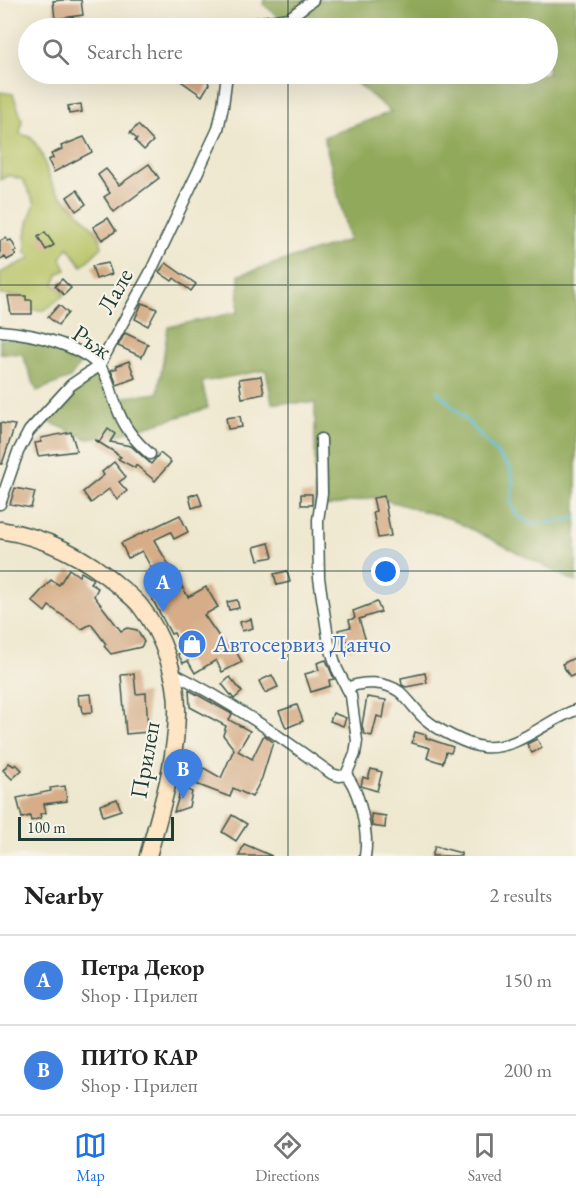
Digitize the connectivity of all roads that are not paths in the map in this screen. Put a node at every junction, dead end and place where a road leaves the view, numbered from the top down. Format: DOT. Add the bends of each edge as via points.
graph roads {
  1 [pos="313,0"];
  2 [pos="289,18"];
  3 [pos="226,84"];
  4 [pos="0,331"];
  5 [pos="99,366"];
  6 [pos="321,439"];
  7 [pos="150,454"];
  8 [pos="0,504"];
  9 [pos="0,530"];
  10 [pos="171,672"];
  11 [pos="347,688"];
  12 [pos="576,710"];
  13 [pos="346,775"];
  14 [pos="150,855"];
  15 [pos="365,856"];
  1 -- 2 [label="street"];
  3 -- 5 [label="street, Лале" via="218,129 208,152 150,273"];
  4 -- 5 [label="street, Ръж" via="56,342"];
  5 -- 7 [label="street, Ръж" via="124,425"];
  5 -- 8 [label="street, Лале" via="71,385 29,431"];
  6 -- 11 [label="street" via="319,578 329,644"];
  9 -- 10 [label="street, Прилеп" via="57,546 114,581 141,606 163,647"];
  10 -- 13 [label="street" via="253,720 332,774"];
  10 -- 14 [label="street, Прилеп" via="177,711 174,750"];
  11 -- 12 [label="street" via="379,684 399,691 438,728 482,747 514,744 546,723"];
  11 -- 13 [label="street" via="357,741"];
  13 -- 15 [label="street" via="353,783 367,837"];
}
